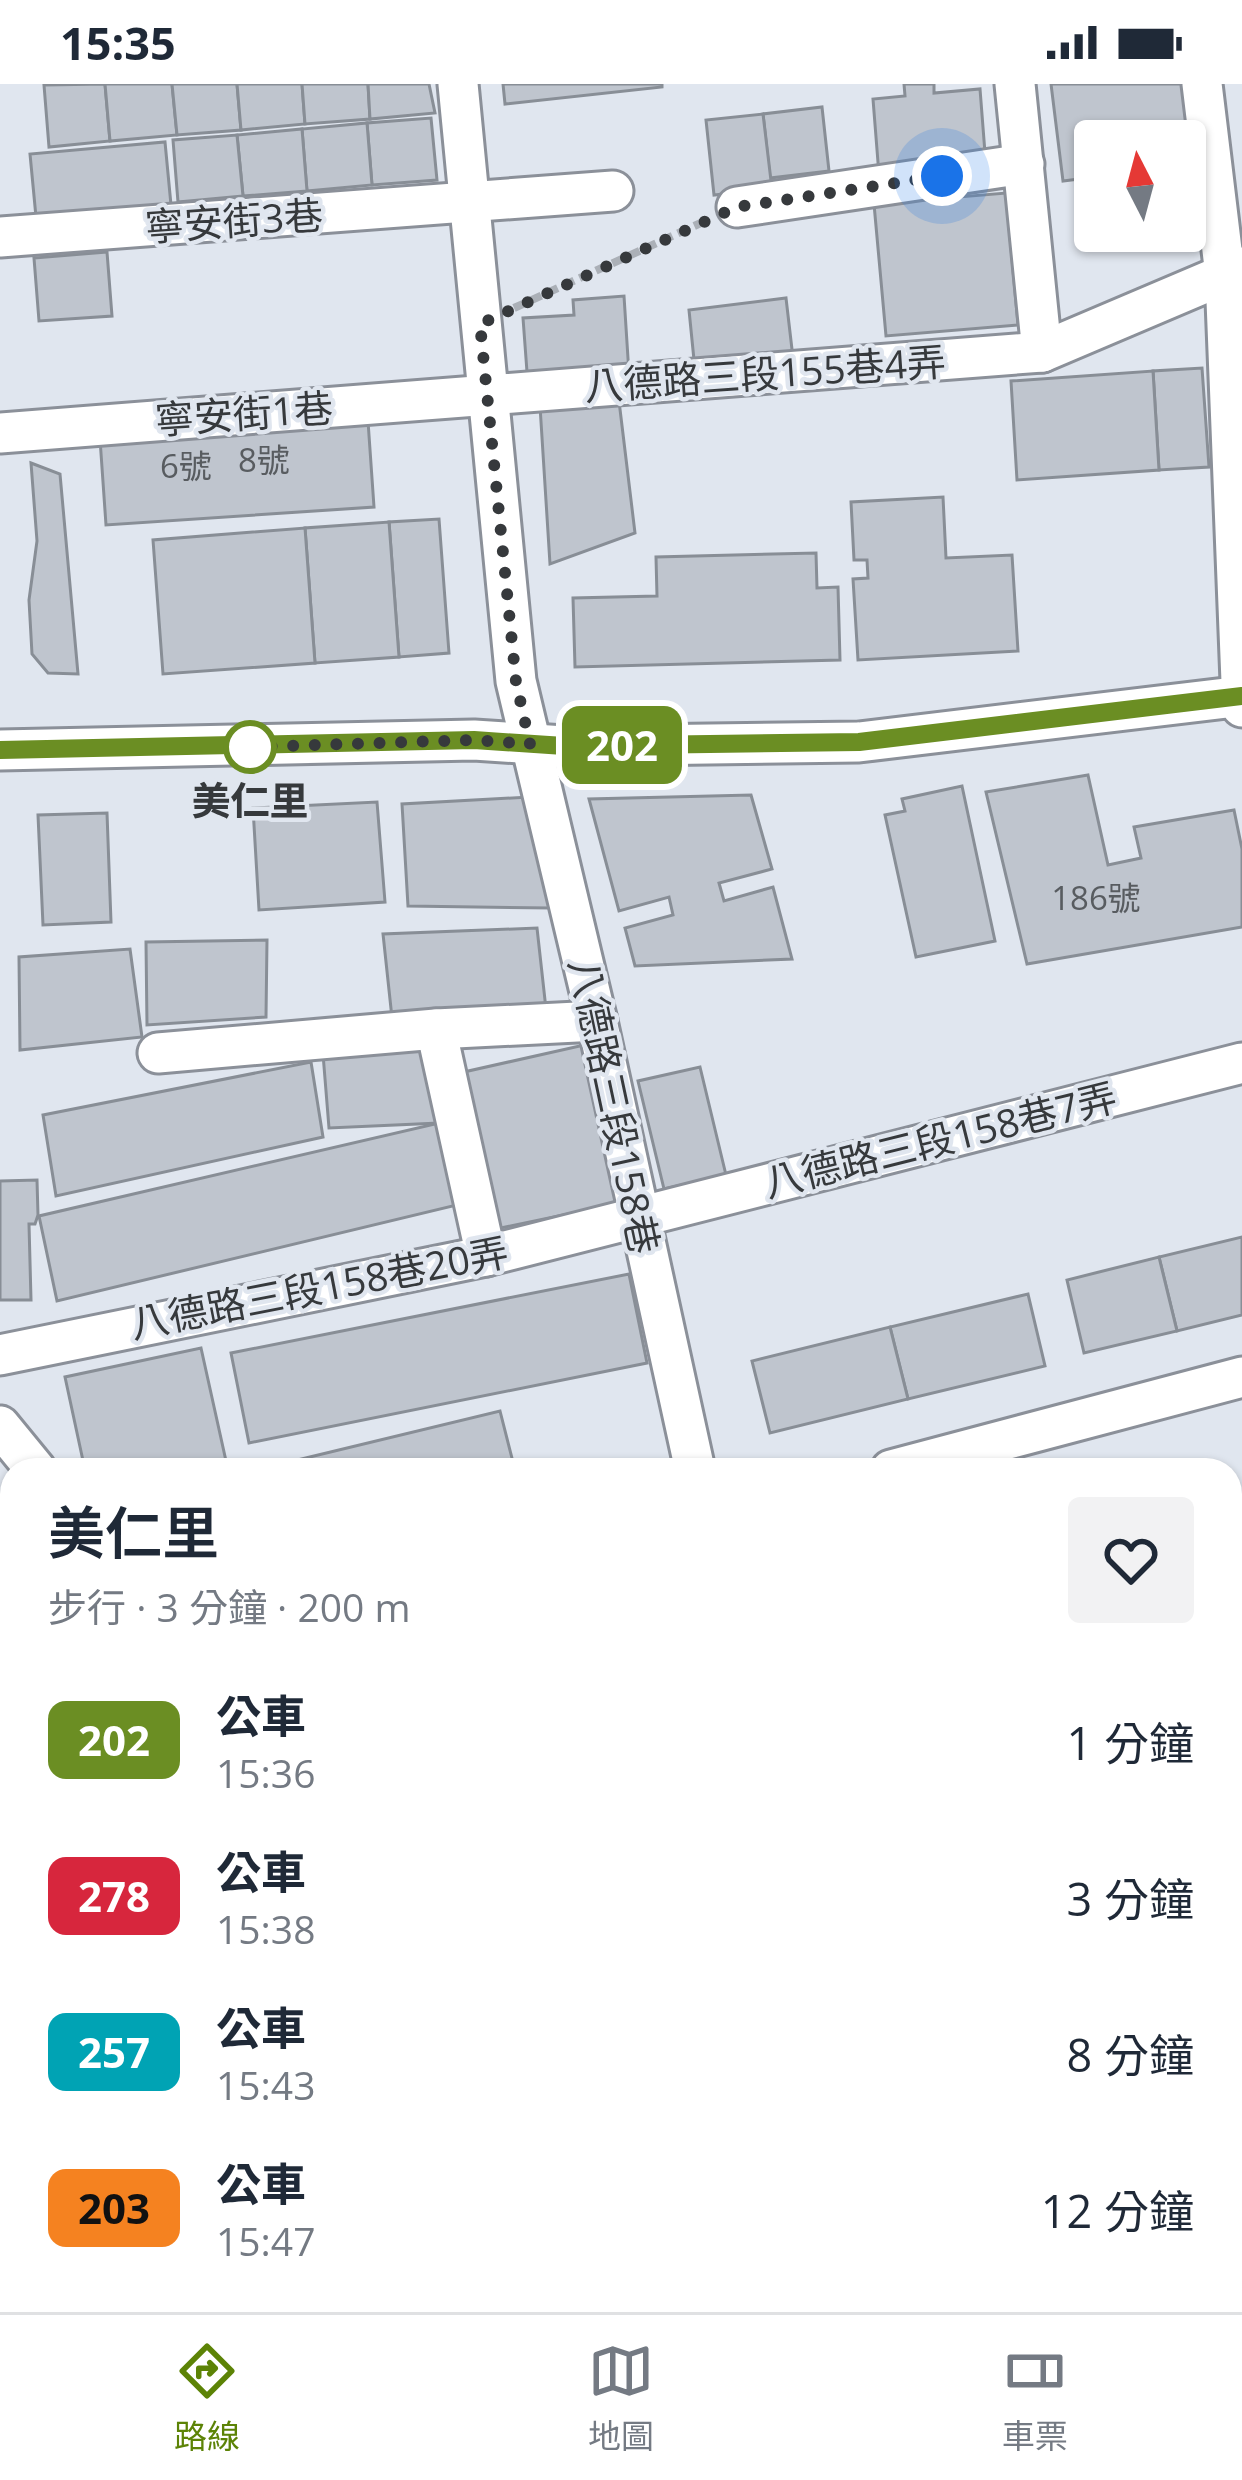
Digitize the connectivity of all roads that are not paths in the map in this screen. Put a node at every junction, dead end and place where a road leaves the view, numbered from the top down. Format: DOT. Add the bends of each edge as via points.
graph roads {
  1 [pos="458,84"];
  2 [pos="1015,84"];
  3 [pos="1202,84"];
  4 [pos="1024,164"];
  5 [pos="613,191"];
  6 [pos="469,205"];
  7 [pos="737,207"];
  8 [pos="0,237"];
  9 [pos="1234,271"];
  10 [pos="1042,352"];
  11 [pos="488,395"];
  12 [pos="0,433"];
  13 [pos="1241,697"];
  14 [pos="1242,707"];
  15 [pos="530,744"];
  16 [pos="0,750"];
  17 [pos="597,1021"];
  18 [pos="436,1029"];
  19 [pos="158,1053"];
  20 [pos="1242,1063"];
  21 [pos="637,1217"];
  22 [pos="486,1256"];
  23 [pos="0,1355"];
  24 [pos="1242,1376"];
  25 [pos="0,1426"];
  26 [pos="26,1458"];
  27 [pos="692,1458"];
  28 [pos="936,1458"];
  1 -- 6 [label="street, 八德路三段158巷"];
  2 -- 4 [label="street"];
  3 -- 9 [label="street"];
  4 -- 7 [label="street"];
  4 -- 10 [label="street"];
  5 -- 6 [label="street, 寧安街3巷"];
  6 -- 8 [label="street, 寧安街3巷"];
  6 -- 11 [label="street, 八德路三段158巷"];
  9 -- 10 [label="street, 八德路三段155巷4弄"];
  9 -- 13 [label="street"];
  10 -- 11 [label="street, 八德路三段155巷4弄"];
  11 -- 12 [label="street, 寧安街1巷"];
  11 -- 15 [label="street, 八德路三段158巷" via="516,682"];
  13 -- 14 [label="street"];
  13 -- 15 [label="street" via="859,742"];
  15 -- 16 [label="street"];
  15 -- 17 [label="street, 八德路三段158巷"];
  17 -- 18 [label="street"];
  17 -- 21 [label="street, 八德路三段158巷"];
  18 -- 19 [label="street"];
  18 -- 22 [label="street"];
  20 -- 21 [label="street, 八德路三段158巷7弄"];
  21 -- 22 [label="street, 八德路三段158巷20弄"];
  21 -- 27 [label="street, 八德路三段158巷"];
  22 -- 23 [label="street, 八德路三段158巷20弄"];
  24 -- 28 [label="street"];
  25 -- 26 [label="street"];
}
